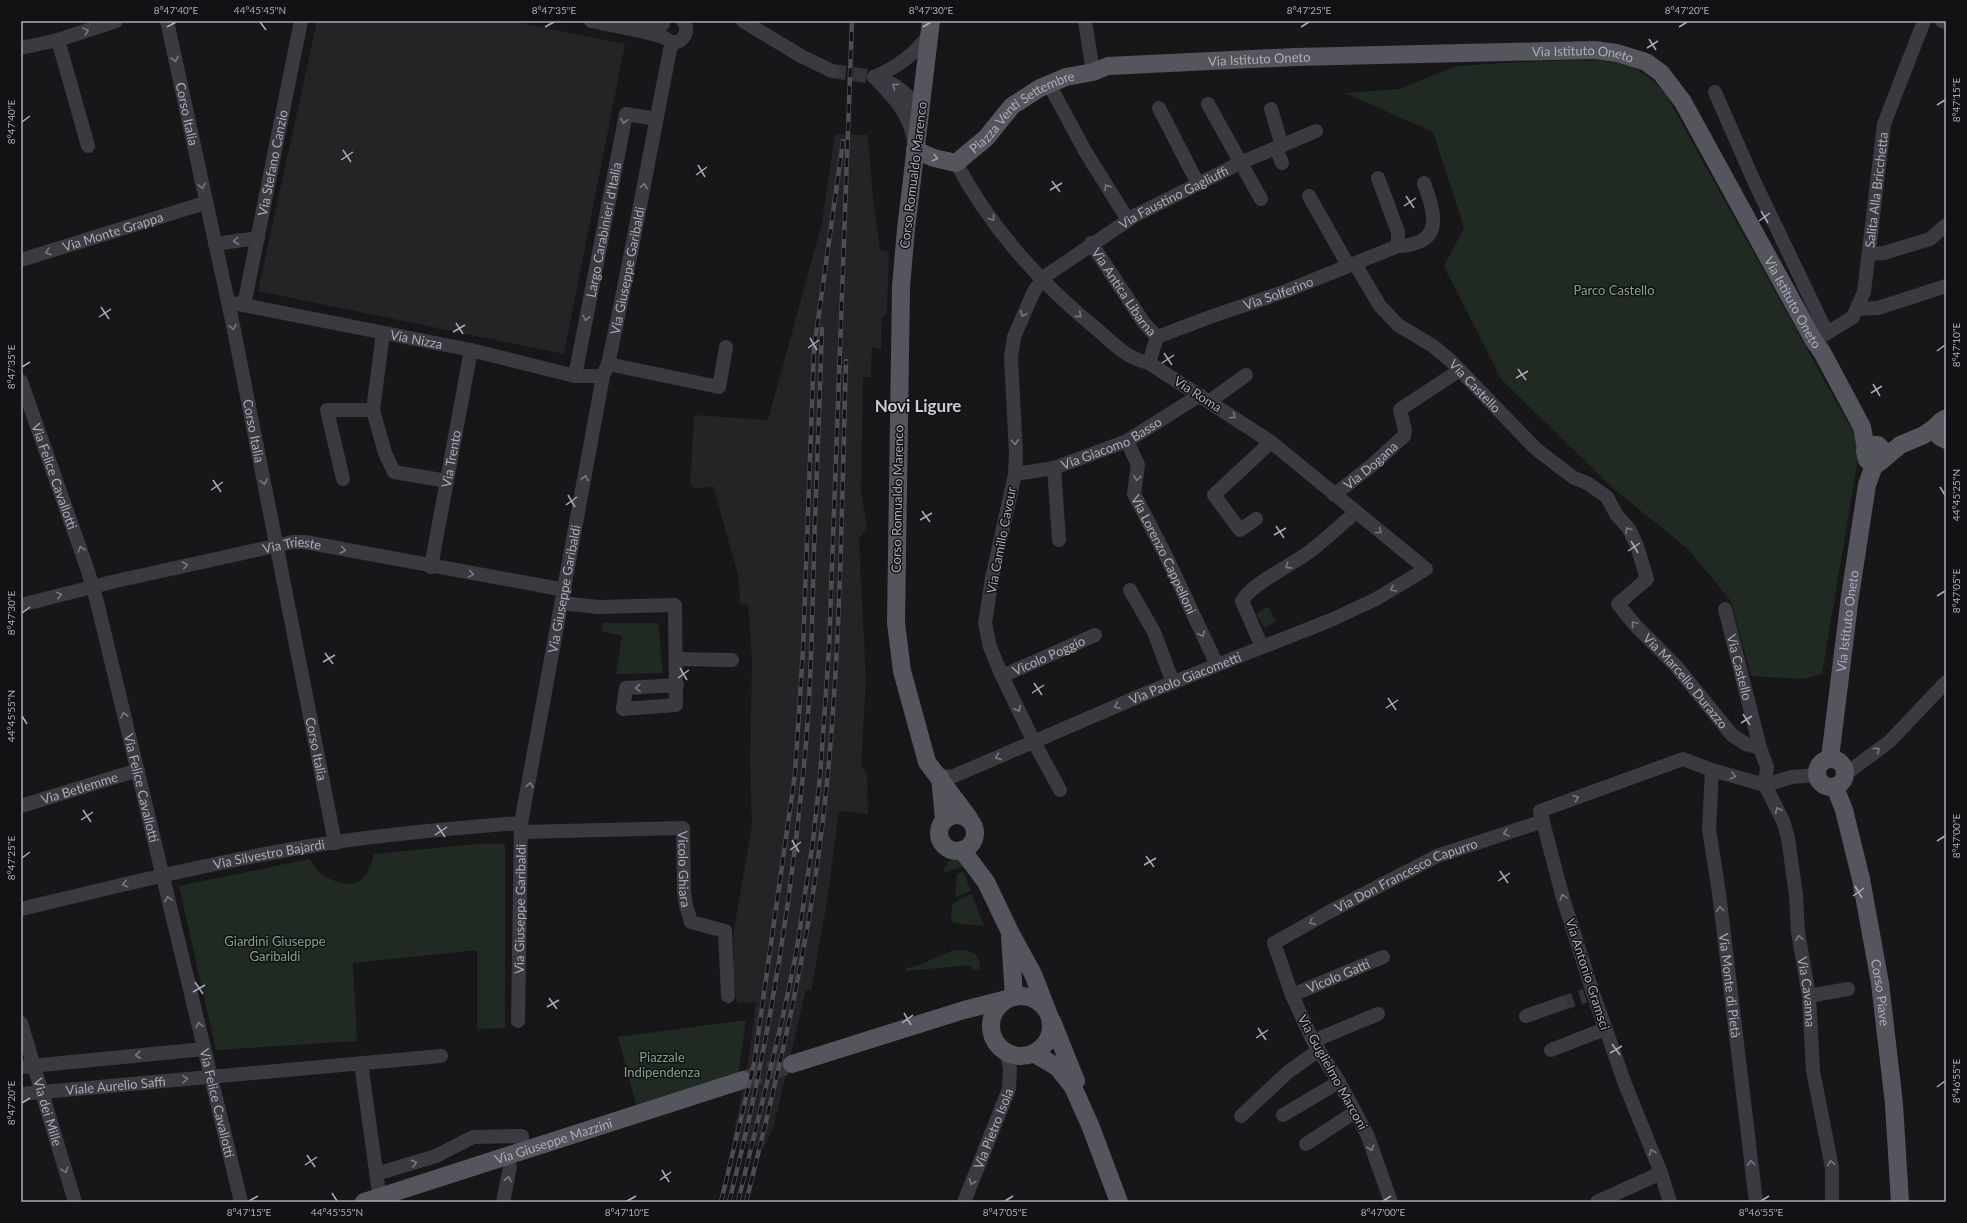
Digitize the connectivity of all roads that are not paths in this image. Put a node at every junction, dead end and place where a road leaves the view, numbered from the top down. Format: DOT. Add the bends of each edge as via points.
graph roads {
  1 [pos="116,21"];
  2 [pos="167,21"];
  3 [pos="301,21"];
  4 [pos="743,21"];
  5 [pos="1085,21"];
  6 [pos="1924,21"];
  7 [pos="1942,21"];
  8 [pos="598,22"];
  9 [pos="685,22"];
  10 [pos="1946,22"];
  11 [pos="930,28"];
  12 [pos="666,31"];
  13 [pos="58,40"];
  14 [pos="21,48"];
  15 [pos="832,71"];
  16 [pos="1093,72"];
  17 [pos="874,77"];
  18 [pos="1049,84"];
  19 [pos="1715,92"];
  20 [pos="1208,104"];
  21 [pos="1159,108"];
  22 [pos="1271,109"];
  23 [pos="920,115"];
  24 [pos="656,119"];
  25 [pos="1316,132"];
  26 [pos="88,146"];
  27 [pos="1279,147"];
  28 [pos="915,150"];
  29 [pos="956,163"];
  30 [pos="1240,163"];
  31 [pos="1282,163"];
  32 [pos="1378,178"];
  33 [pos="1424,183"];
  34 [pos="1198,184"];
  35 [pos="1309,196"];
  36 [pos="1261,199"];
  37 [pos="206,203"];
  38 [pos="1128,220"];
  39 [pos="1946,225"];
  40 [pos="258,238"];
  41 [pos="1091,243"];
  42 [pos="215,244"];
  43 [pos="1398,246"];
  44 [pos="1869,254"];
  45 [pos="21,260"];
  46 [pos="1351,265"];
  47 [pos="1041,280"];
  48 [pos="1946,286"];
  49 [pos="228,302"];
  50 [pos="244,305"];
  51 [pos="1858,309"];
  52 [pos="383,333"];
  53 [pos="1821,337"];
  54 [pos="1157,338"];
  55 [pos="726,347"];
  56 [pos="471,350"];
  57 [pos="1149,363"];
  58 [pos="606,370"];
  59 [pos="1460,370"];
  60 [pos="1246,375"];
  61 [pos="575,376"];
  62 [pos="21,381"];
  63 [pos="1205,398"];
  64 [pos="373,410"];
  65 [pos="1938,431"];
  66 [pos="1127,442"];
  67 [pos="1271,442"];
  68 [pos="1875,453"];
  69 [pos="1054,468"];
  70 [pos="1015,474"];
  71 [pos="343,479"];
  72 [pos="447,481"];
  73 [pos="1334,495"];
  74 [pos="1356,512"];
  75 [pos="1256,519"];
  76 [pos="1059,540"];
  77 [pos="277,545"];
  78 [pos="431,567"];
  79 [pos="1426,569"];
  80 [pos="93,586"];
  81 [pos="1130,590"];
  82 [pos="563,596"];
  83 [pos="1618,604"];
  84 [pos="21,605"];
  85 [pos="1725,609"];
  86 [pos="1095,635"];
  87 [pos="1262,647"];
  88 [pos="676,659"];
  89 [pos="732,660"];
  90 [pos="1217,665"];
  91 [pos="1002,676"];
  92 [pos="1946,682"];
  93 [pos="1173,683"];
  94 [pos="676,685"];
  95 [pos="1034,742"];
  96 [pos="1760,748"];
  97 [pos="1830,758"];
  98 [pos="138,770"];
  99 [pos="1712,770"];
  100 [pos="1845,772"];
  101 [pos="1817,775"];
  102 [pos="940,777"];
  103 [pos="1765,785"];
  104 [pos="1835,787"];
  105 [pos="1060,790"];
  106 [pos="21,806"];
  107 [pos="1541,816"];
  108 [pos="969,818"];
  109 [pos="944,819"];
  110 [pos="521,828"];
  111 [pos="335,843"];
  112 [pos="969,845"];
  113 [pos="163,875"];
  114 [pos="21,909"];
  115 [pos="1010,932"];
  116 [pos="1274,943"];
  117 [pos="1383,957"];
  118 [pos="1848,989"];
  119 [pos="1292,995"];
  120 [pos="728,996"];
  121 [pos="1809,996"];
  122 [pos="1011,998"];
  123 [pos="1560,1004"];
  124 [pos="954,1014"];
  125 [pos="1378,1014"];
  126 [pos="1050,1016"];
  127 [pos="1526,1016"];
  128 [pos="518,1021"];
  129 [pos="21,1023"];
  130 [pos="991,1027"];
  131 [pos="1605,1029"];
  132 [pos="1316,1046"];
  133 [pos="204,1049"];
  134 [pos="1551,1050"];
  135 [pos="1007,1053"];
  136 [pos="1035,1054"];
  137 [pos="441,1056"];
  138 [pos="361,1063"];
  139 [pos="792,1064"];
  140 [pos="27,1066"];
  141 [pos="211,1077"];
  142 [pos="743,1080"];
  143 [pos="1339,1082"];
  144 [pos="42,1092"];
  145 [pos="21,1094"];
  146 [pos="1355,1112"];
  147 [pos="1283,1115"];
  148 [pos="1241,1116"];
  149 [pos="1090,1126"];
  150 [pos="1306,1144"];
  151 [pos="517,1148"];
  152 [pos="1661,1173"];
  153 [pos="75,1202"];
  154 [pos="241,1202"];
  155 [pos="364,1202"];
  156 [pos="503,1202"];
  157 [pos="964,1202"];
  158 [pos="1119,1202"];
  159 [pos="1391,1202"];
  160 [pos="1597,1202"];
  161 [pos="1670,1202"];
  162 [pos="1756,1202"];
  163 [pos="1832,1202"];
  164 [pos="1900,1202"];
  13 -- 1 [label="street, one-way"];
  2 -- 37 [label="street, Corso Italia, one-way"];
  3 -- 40 [label="street, Via Stefano Canzio"];
  4 -- 15 [label="street" via="801,56"];
  5 -- 16 [label="street"];
  6 -- 44 [label="street, Salita Alla Bricchetta" via="1884,124"];
  7 -- 10 [label="street"];
  8 -- 12 [label="street"];
  9 -- 12 [label="street" via="685,36 681,41"];
  11 -- 17 [label="street" via="920,47 908,58"];
  11 -- 23 [label="main road, Corso Romualdo Marenco"];
  12 -- 24 [label="street, Via Giuseppe Garibaldi" via="670,50"];
  13 -- 14 [label="street"];
  13 -- 26 [label="street"];
  16 -- 18 [label="main road, Piazza Venti Settembre" via="1066,77"];
  16 -- 53 [label="main road, Via Istituto Oneto" via="1108,66 1295,57 1594,50 1635,57 1661,73 1683,102"];
  23 -- 17 [label="street, one-way" via="917,108 895,84"];
  17 -- 28 [label="street" via="902,109 912,127"];
  18 -- 29 [label="main road, Piazza Venti Settembre" via="1012,106 986,138"];
  38 -- 18 [label="street, one-way" via="1085,151"];
  19 -- 53 [label="street"];
  20 -- 30 [label="street"];
  21 -- 34 [label="street"];
  22 -- 27 [label="street"];
  23 -- 28 [label="main road, Corso Romualdo Marenco"];
  58 -- 24 [label="street, Via Giuseppe Garibaldi, one-way" via="631,257"];
  24 -- 61 [label="street, Largo Carabinieri d'Italia, one-way" via="626,114"];
  25 -- 27 [label="street, Via Faustino Gagliuffi" via="1293,139"];
  27 -- 30 [label="street, Via Faustino Gagliuffi"];
  27 -- 31 [label="street"];
  28 -- 29 [label="main road, one-way"];
  28 -- 102 [label="main road, Corso Romualdo Marenco" via="901,287 896,623 902,671 925,755 927,762"];
  29 -- 47 [label="street, Via Roma, one-way" via="974,194"];
  30 -- 34 [label="street, Via Faustino Gagliuffi"];
  30 -- 36 [label="street"];
  32 -- 43 [label="street" via="1398,232"];
  33 -- 43 [label="street, Via Solferino" via="1434,219 1432,229 1426,238 1417,243"];
  34 -- 38 [label="street, Via Faustino Gagliuffi"];
  35 -- 46 [label="street, Via Castello"];
  37 -- 42 [label="street, Corso Italia"];
  37 -- 45 [label="street, Via Monte Grappa, one-way"];
  38 -- 41 [label="street, Via Faustino Gagliuffi"];
  39 -- 44 [label="street" via="1930,238 1884,254"];
  40 -- 42 [label="street, one-way"];
  40 -- 50 [label="street, Via Stefano Canzio"];
  41 -- 47 [label="street, Via Faustino Gagliuffi"];
  41 -- 54 [label="street, Via Antica Libarna" via="1144,323"];
  42 -- 49 [label="street, Corso Italia"];
  43 -- 46 [label="street, Via Solferino"];
  44 -- 51 [label="street, Salita Alla Bricchetta" via="1864,292"];
  46 -- 54 [label="street, Via Solferino"];
  46 -- 59 [label="street, Via Castello" via="1380,306 1398,325 1433,346"];
  47 -- 57 [label="street, Via Roma, one-way" via="1130,357"];
  47 -- 70 [label="street, Via Camillo Cavour, one-way" via="1019,322 1012,350"];
  48 -- 51 [label="street" via="1878,308"];
  49 -- 50 [label="street, Via Nizza"];
  49 -- 77 [label="street, Corso Italia, one-way"];
  50 -- 52 [label="street, Via Nizza"];
  51 -- 53 [label="street, Salita Alla Bricchetta" via="1854,317"];
  52 -- 56 [label="street, Via Nizza"];
  52 -- 64 [label="street"];
  53 -- 68 [label="main road, Via Istituto Oneto" via="1822,352"];
  54 -- 57 [label="street, Via Antica Libarna"];
  55 -- 58 [label="street, Via Nizza" via="719,387"];
  56 -- 61 [label="street, Via Nizza"];
  56 -- 72 [label="street, Via Trento"];
  57 -- 63 [label="street, Via Roma"];
  58 -- 61 [label="street, Via Nizza"];
  82 -- 58 [label="street, Via Giuseppe Garibaldi, one-way"];
  59 -- 73 [label="street, Via Dogana" via="1402,408 1400,413 1405,430 1399,442"];
  83 -- 59 [label="street, Via Castello, one-way" via="1647,579 1629,529 1616,514 1607,497 1587,483 1574,478 1536,450"];
  60 -- 63 [label="street, Via Giacomo Basso"];
  80 -- 62 [label="street, Via Felice Cavallotti, one-way"];
  63 -- 66 [label="street, Via Giacomo Basso"];
  63 -- 67 [label="street, Via Roma, one-way"];
  64 -- 71 [label="street" via="327,410"];
  64 -- 72 [label="street" via="385,453 394,472"];
  65 -- 68 [label="main road"];
  66 -- 69 [label="street, Via Giacomo Basso"];
  66 -- 90 [label="street, Via Lorenzo Cappelloni, one-way" via="1138,465 1134,494"];
  67 -- 73 [label="street, Via Roma"];
  67 -- 75 [label="street" via="1214,495 1240,530"];
  68 -- 97 [label="main road, Via Istituto Oneto" via="1866,485"];
  69 -- 70 [label="street, Via Giacomo Basso"];
  69 -- 76 [label="street"];
  70 -- 91 [label="street, Via Camillo Cavour" via="992,578 985,623 990,647"];
  72 -- 78 [label="street, Via Trento"];
  73 -- 74 [label="street, Via Roma"];
  74 -- 79 [label="street, Via Roma, one-way"];
  74 -- 87 [label="street, one-way" via="1313,549 1244,597 1242,601"];
  77 -- 78 [label="street, Via Trieste, one-way" via="305,542"];
  80 -- 77 [label="street, Via Trieste, one-way"];
  77 -- 111 [label="street, Corso Italia"];
  78 -- 82 [label="street, Via Trieste, one-way"];
  79 -- 87 [label="street, Via Paolo Giacometti, one-way" via="1376,599"];
  84 -- 80 [label="street, Via Trieste, one-way"];
  98 -- 80 [label="street, Via Felice Cavallotti, one-way"];
  81 -- 93 [label="street" via="1154,632"];
  82 -- 88 [label="street, Via Trieste" via="598,606 675,605"];
  110 -- 82 [label="street, Via Giuseppe Garibaldi, one-way"];
  96 -- 83 [label="street, Via Marcello Durazzo, one-way" via="1746,744 1732,735 1676,666 1635,626"];
  85 -- 96 [label="street, Via Castello"];
  86 -- 91 [label="street, Vicolo Poggio"];
  87 -- 90 [label="street, Via Paolo Giacometti"];
  88 -- 89 [label="street"];
  88 -- 94 [label="street"];
  90 -- 93 [label="street, Via Paolo Giacometti"];
  91 -- 95 [label="street, Via Camillo Cavour, one-way"];
  100 -- 92 [label="street, one-way" via="1890,741"];
  93 -- 95 [label="street, Via Paolo Giacometti, one-way"];
  95 -- 102 [label="street, Via Paolo Giacometti, one-way" via="954,776"];
  95 -- 105 [label="street, Via Camillo Cavour"];
  96 -- 103 [label="street, Via Castello" via="1767,767"];
  97 -- 100 [label="main road" via="1841,762"];
  97 -- 101 [label="main road" via="1818,766"];
  98 -- 106 [label="street, Via Betlemme"];
  98 -- 113 [label="street, Via Felice Cavallotti"];
  99 -- 103 [label="street, one-way"];
  107 -- 99 [label="street, Via Don Francesco Capurro, one-way" via="1683,759"];
  162 -- 99 [label="street, Via Monte di Pietà, one-way" via="1709,829"];
  100 -- 104 [label="main road" via="1843,781"];
  101 -- 103 [label="street" via="1792,777"];
  101 -- 104 [label="main road" via="1823,785"];
  102 -- 108 [label="main road, Corso Romualdo Marenco"];
  102 -- 109 [label="main road"];
  121 -- 103 [label="street, Via Cavanna, one-way" via="1798,932 1788,838 1783,821"];
  104 -- 164 [label="main road, Corso Piave" via="1844,810 1861,879 1880,983 1894,1104"];
  107 -- 116 [label="street, Via Don Francesco Capurro, one-way" via="1437,856"];
  131 -- 107 [label="street, Via Antonio Gramsci, one-way" via="1589,994"];
  108 -- 109 [label="main road" via="956,814"];
  108 -- 112 [label="main road" via="975,827"];
  109 -- 112 [label="main road" via="939,830 942,842 949,849"];
  110 -- 111 [label="street, Via Silvestro Bajardi"];
  110 -- 120 [label="street, Vicolo Ghiara" via="683,828 686,906 691,922 725,931"];
  110 -- 128 [label="street, Via Giuseppe Garibaldi"];
  111 -- 113 [label="street, Via Silvestro Bajardi"];
  112 -- 115 [label="main road"];
  113 -- 114 [label="street, Via Silvestro Bajardi, one-way"];
  133 -- 113 [label="street, Via Felice Cavallotti, one-way"];
  115 -- 122 [label="main road"];
  115 -- 126 [label="main road" via="1033,974"];
  116 -- 119 [label="street, Via Guglielmo Marconi"];
  117 -- 119 [label="street, Vicolo Gatti"];
  118 -- 121 [label="street"];
  119 -- 132 [label="street, Via Guglielmo Marconi"];
  163 -- 121 [label="street, Via Cavanna, one-way" via="1832,1168 1813,1071"];
  122 -- 124 [label="main road"];
  122 -- 126 [label="main road" via="1030,997 1044,1005"];
  122 -- 130 [label="main road" via="997,1008"];
  123 -- 127 [label="street"];
  124 -- 130 [label="main road" via="975,1017"];
  124 -- 139 [label="main road"];
  125 -- 132 [label="street"];
  126 -- 136 [label="main road" via="1050,1036 1047,1043"];
  126 -- 149 [label="main road" via="1083,1099"];
  129 -- 140 [label="street, Via dei Mille"];
  130 -- 135 [label="main road" via="996,1042"];
  131 -- 134 [label="street"];
  152 -- 131 [label="street, Via Antonio Gramsci, one-way"];
  132 -- 143 [label="street, Via Guglielmo Marconi"];
  132 -- 148 [label="street"];
  133 -- 140 [label="street, Viale Aurelio Saffi, one-way"];
  133 -- 141 [label="street, Via Felice Cavallotti"];
  135 -- 136 [label="main road" via="1021,1057"];
  135 -- 157 [label="street, Via Pietro Isola, one-way" via="1010,1069 1009,1089"];
  136 -- 149 [label="main road" via="1046,1059 1064,1074 1073,1087"];
  137 -- 138 [label="street, Viale Aurelio Saffi"];
  138 -- 141 [label="street, Viale Aurelio Saffi"];
  138 -- 151 [label="street, one-way" via="377,1180 473,1138"];
  140 -- 144 [label="street, Via dei Mille"];
  144 -- 141 [label="street, Viale Aurelio Saffi, one-way"];
  141 -- 154 [label="street, Via Felice Cavallotti"];
  142 -- 151 [label="main road, Via Giuseppe Mazzini"];
  143 -- 146 [label="street, Via Guglielmo Marconi"];
  143 -- 147 [label="street"];
  144 -- 145 [label="street, Viale Aurelio Saffi"];
  144 -- 153 [label="street, Via dei Mille, one-way"];
  146 -- 150 [label="street"];
  146 -- 159 [label="street, Via Guglielmo Marconi, one-way" via="1367,1134"];
  149 -- 158 [label="main road"];
  151 -- 155 [label="main road, Via Giuseppe Mazzini"];
  156 -- 151 [label="street, one-way" via="510,1167"];
  152 -- 160 [label="street"];
  152 -- 161 [label="street, Via Antonio Gramsci"];
}
